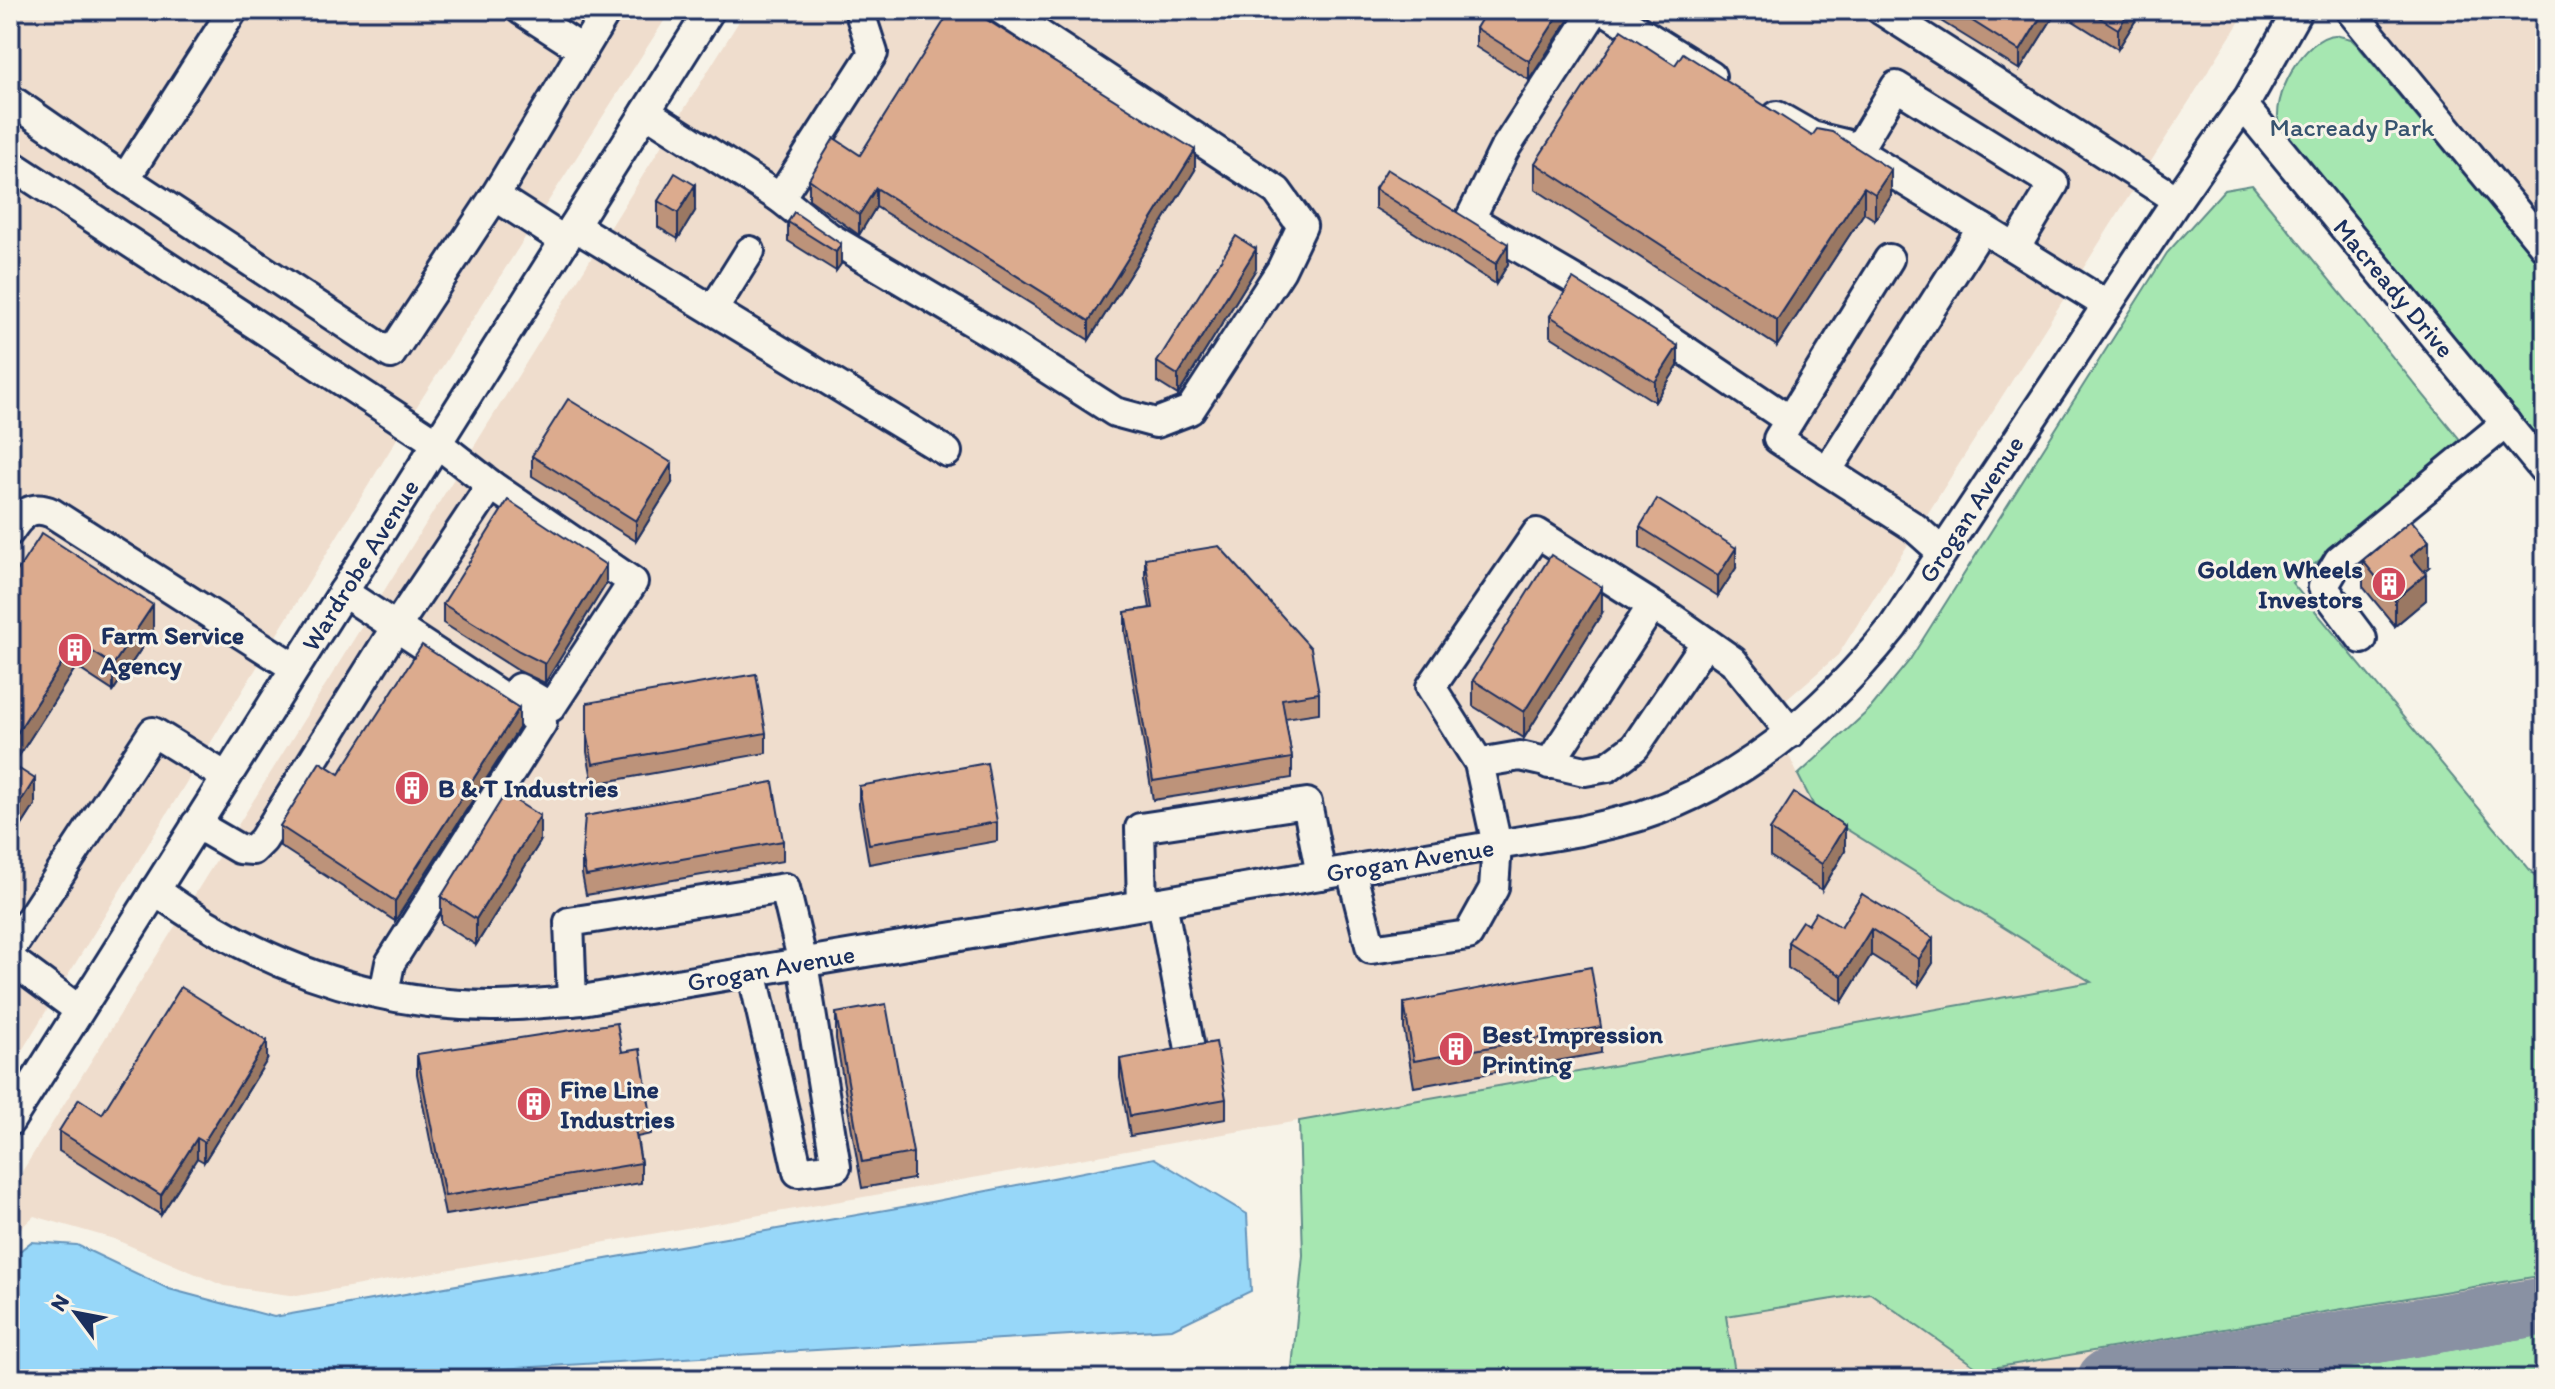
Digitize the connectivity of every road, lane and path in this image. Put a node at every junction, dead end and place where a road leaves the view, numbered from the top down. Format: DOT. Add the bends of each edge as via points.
graph roads {
  1 [pos="233,10"];
  2 [pos="521,10"];
  3 [pos="607,10"];
  4 [pos="710,10"];
  5 [pos="859,10"];
  6 [pos="1002,10"];
  7 [pos="1595,10"];
  8 [pos="1605,10"];
  9 [pos="1881,10"];
  10 [pos="2298,10"];
  11 [pos="2350,10"];
  12 [pos="583,50"];
  13 [pos="1730,87"];
  14 [pos="10,99"];
  15 [pos="1757,104"];
  16 [pos="2243,105"];
  17 [pos="646,112"];
  18 [pos="1857,151"];
  19 [pos="10,164"];
  20 [pos="125,179"];
  21 [pos="495,196"];
  22 [pos="780,198"];
  23 [pos="2177,200"];
  24 [pos="1982,228"];
  25 [pos="570,233"];
  26 [pos="2016,247"];
  27 [pos="2545,247"];
  28 [pos="750,251"];
  29 [pos="1889,259"];
  30 [pos="2107,305"];
  31 [pos="713,310"];
  32 [pos="1789,420"];
  33 [pos="2506,423"];
  34 [pos="437,443"];
  35 [pos="947,452"];
  36 [pos="1827,471"];
  37 [pos="2545,471"];
  38 [pos="491,485"];
  39 [pos="10,531"];
  40 [pos="1942,552"];
  41 [pos="343,592"];
  42 [pos="1652,606"];
  43 [pos="399,623"];
  44 [pos="2362,639"];
  45 [pos="1706,642"];
  46 [pos="295,668"];
  47 [pos="1791,733"];
  48 [pos="1479,763"];
  49 [pos="1549,764"];
  50 [pos="226,777"];
  51 [pos="196,824"];
  52 [pos="1497,845"];
  53 [pos="1351,870"];
  54 [pos="1321,875"];
  55 [pos="155,890"];
  56 [pos="1152,904"];
  57 [pos="10,950"];
  58 [pos="10,959"];
  59 [pos="803,963"];
  60 [pos="752,971"];
  61 [pos="384,993"];
  62 [pos="572,1001"];
  63 [pos="79,1010"];
  64 [pos="1190,1049"];
  65 [pos="10,1121"];
  1 -- 20 [label="street"];
  2 -- 12 [label="street"];
  3 -- 12 [label="street"];
  4 -- 17 [label="street, Wardrobe Avenue"];
  5 -- 22 [label="street" via="873,53"];
  6 -- 22 [label="street" via="1277,191 1302,226 1281,270 1190,410 1156,423 1115,412 829,237"];
  7 -- 32 [label="street" via="1504,150 1470,219 1618,305"];
  8 -- 13 [label="street"];
  9 -- 23 [label="street"];
  10 -- 16 [label="street, Grogan Avenue"];
  11 -- 27 [label="street"];
  12 -- 21 [label="street"];
  14 -- 20 [label="street"];
  15 -- 18 [label="street" via="1812,136"];
  16 -- 23 [label="street, Grogan Avenue"];
  16 -- 33 [label="street, Macready Drive"];
  17 -- 22 [label="street"];
  17 -- 25 [label="street, Wardrobe Avenue"];
  18 -- 24 [label="street"];
  18 -- 26 [label="street" via="1896,86 2054,184"];
  19 -- 34 [label="street"];
  20 -- 21 [label="street" via="391,354"];
  21 -- 25 [label="street"];
  23 -- 30 [label="street, Grogan Avenue"];
  24 -- 26 [label="street"];
  24 -- 36 [label="street"];
  25 -- 31 [label="street"];
  25 -- 34 [label="street, Wardrobe Avenue"];
  26 -- 30 [label="street"];
  28 -- 31 [label="street"];
  29 -- 32 [label="street"];
  30 -- 40 [label="street, Grogan Avenue"];
  31 -- 35 [label="street"];
  32 -- 36 [label="street" via="1778,439"];
  33 -- 37 [label="street, Macready Drive"];
  33 -- 44 [label="street" via="2339,560 2323,587"];
  34 -- 38 [label="street"];
  34 -- 41 [label="street, Wardrobe Avenue"];
  36 -- 40 [label="street" via="1914,527"];
  38 -- 43 [label="street"];
  38 -- 43 [label="street" via="633,582 551,707"];
  39 -- 46 [label="street" via="32,509 52,513"];
  40 -- 47 [label="street, Grogan Avenue" via="1865,662"];
  41 -- 43 [label="street"];
  41 -- 46 [label="street, Wardrobe Avenue"];
  42 -- 45 [label="street"];
  42 -- 48 [label="street" via="1537,533 1431,687"];
  42 -- 49 [label="street"];
  43 -- 51 [label="street" via="253,850 239,849"];
  43 -- 61 [label="street" via="542,723 390,963"];
  45 -- 47 [label="street" via="1733,661"];
  45 -- 49 [label="street" via="1635,747 1608,767 1585,771"];
  46 -- 50 [label="street, Wardrobe Avenue"];
  47 -- 52 [label="street, Grogan Avenue" via="1732,775 1640,816"];
  48 -- 49 [label="street" via="1520,756"];
  48 -- 52 [label="street"];
  50 -- 51 [label="street, Wardrobe Avenue"];
  50 -- 57 [label="street" via="153,732"];
  51 -- 55 [label="street, Wardrobe Avenue"];
  52 -- 53 [label="street, Grogan Avenue"];
  52 -- 53 [label="street" via="1494,888 1468,935 1371,949"];
  53 -- 54 [label="street, Grogan Avenue"];
  54 -- 56 [label="street, Grogan Avenue"];
  54 -- 56 [label="street" via="1307,803 1140,828"];
  55 -- 61 [label="street, Grogan Avenue" via="222,935 278,963 336,984"];
  55 -- 63 [label="street, Wardrobe Avenue"];
  56 -- 59 [label="street, Grogan Avenue"];
  56 -- 64 [label="street"];
  58 -- 63 [label="street"];
  59 -- 60 [label="street, Grogan Avenue"];
  59 -- 60 [label="street" via="836,1167 798,1172"];
  59 -- 62 [label="street" via="785,888 569,922"];
  60 -- 62 [label="street, Grogan Avenue"];
  61 -- 62 [label="street, Grogan Avenue" via="491,1006"];
  63 -- 65 [label="street, Wardrobe Avenue"];
}
